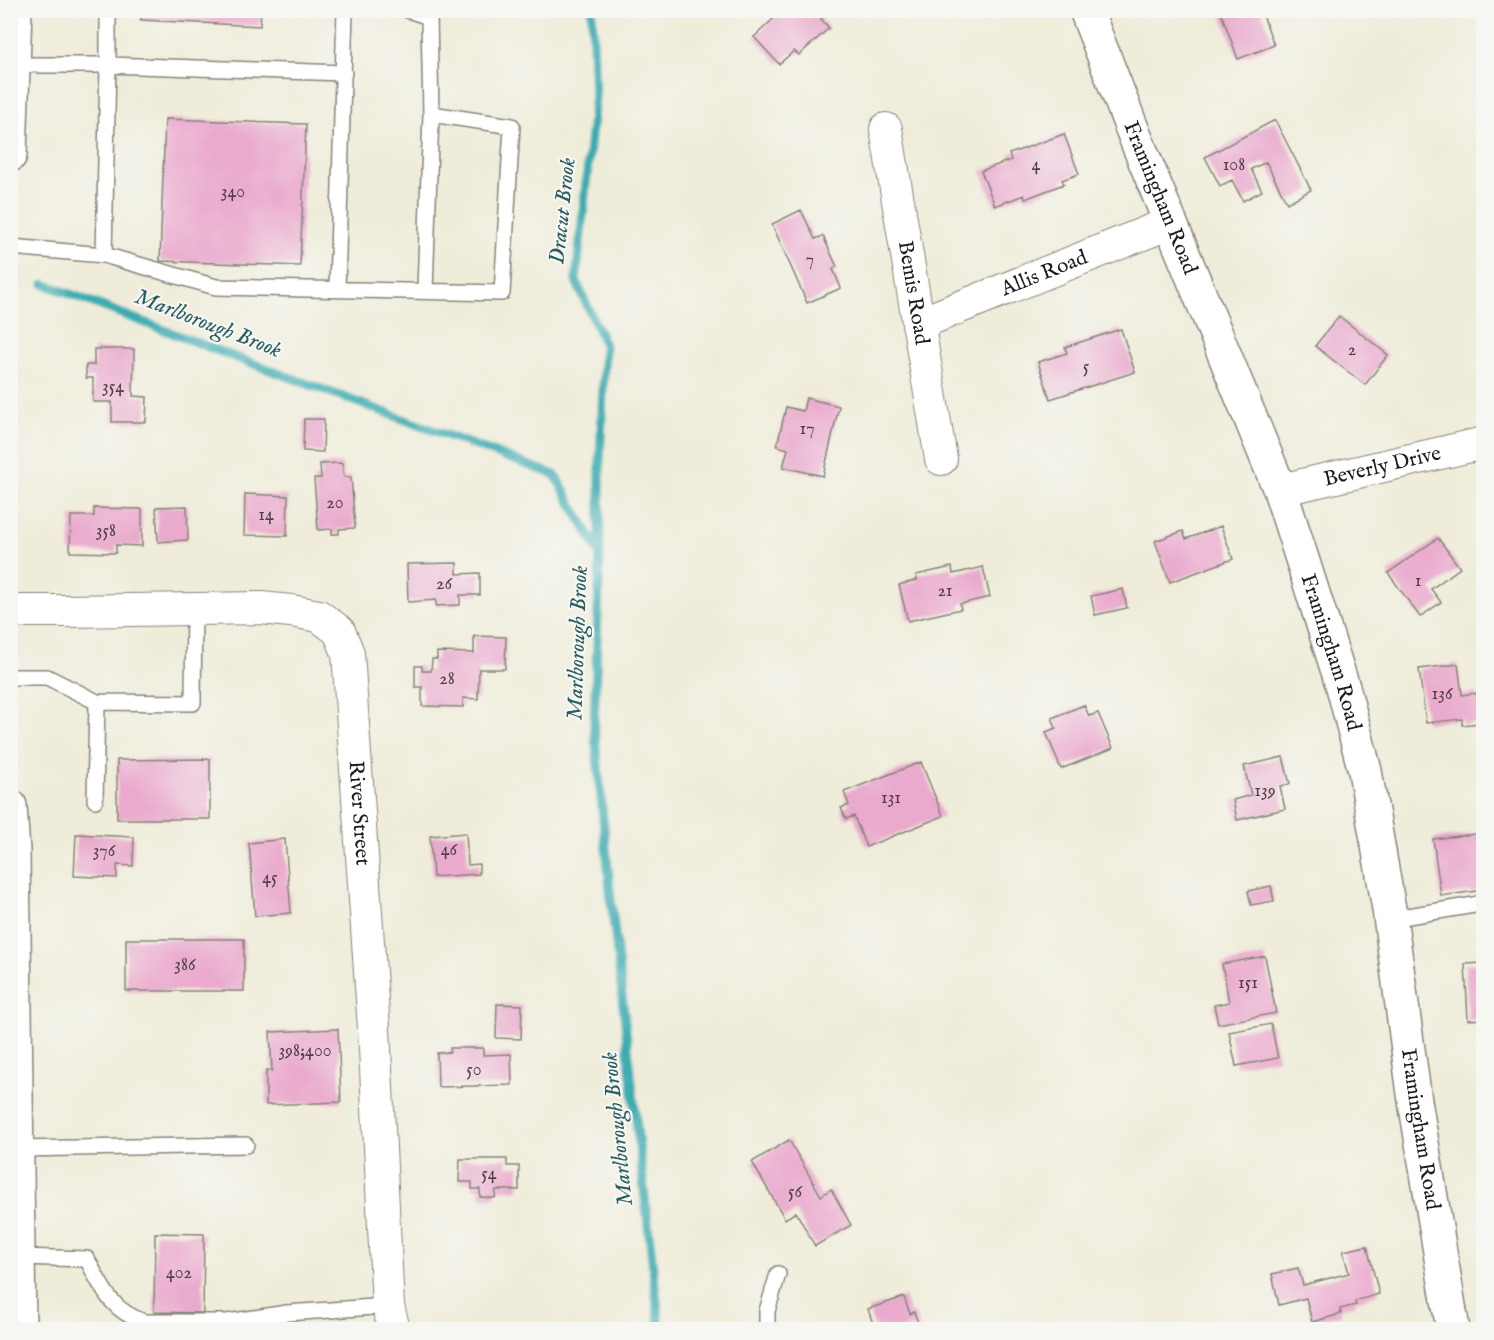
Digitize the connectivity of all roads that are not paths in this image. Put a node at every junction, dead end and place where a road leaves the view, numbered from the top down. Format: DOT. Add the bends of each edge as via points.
graph roads {
  1 [pos="15,10"];
  2 [pos="108,10"];
  3 [pos="345,10"];
  4 [pos="408,10"];
  5 [pos="1086,10"];
  6 [pos="14,65"];
  7 [pos="108,65"];
  8 [pos="344,73"];
  9 [pos="431,114"];
  10 [pos="11,118"];
  11 [pos="886,129"];
  12 [pos="10,155"];
  13 [pos="1170,223"];
  14 [pos="10,247"];
  15 [pos="104,255"];
  16 [pos="337,289"];
  17 [pos="424,291"];
  18 [pos="918,324"];
  19 [pos="1484,443"];
  20 [pos="940,459"];
  21 [pos="1280,490"];
  22 [pos="194,609"];
  23 [pos="10,611"];
  24 [pos="10,677"];
  25 [pos="97,702"];
  26 [pos="95,800"];
  27 [pos="10,806"];
  28 [pos="11,811"];
  29 [pos="12,851"];
  30 [pos="1484,902"];
  31 [pos="1390,919"];
  32 [pos="12,940"];
  33 [pos="13,993"];
  34 [pos="246,1145"];
  35 [pos="17,1149"];
  36 [pos="14,1205"];
  37 [pos="18,1257"];
  38 [pos="778,1274"];
  39 [pos="391,1318"];
  40 [pos="19,1329"];
  41 [pos="767,1329"];
  42 [pos="1453,1329"];
  1 -- 6 [label="street"];
  2 -- 7 [label="lane"];
  3 -- 8 [label="lane"];
  4 -- 9 [label="lane" via="429,17"];
  5 -- 13 [label="street, Framingham Road"];
  6 -- 7 [label="lane"];
  6 -- 10 [label="street"];
  7 -- 8 [label="lane"];
  7 -- 15 [label="lane"];
  8 -- 16 [label="lane"];
  9 -- 17 [label="lane"];
  9 -- 17 [label="lane" via="512,126 502,293"];
  10 -- 12 [label="street"];
  11 -- 18 [label="street, Bemis Road"];
  13 -- 18 [label="street, Allis Road"];
  13 -- 21 [label="street, Framingham Road"];
  14 -- 15 [label="lane"];
  15 -- 16 [label="lane" via="216,287"];
  16 -- 17 [label="lane"];
  18 -- 20 [label="street, Bemis Road"];
  19 -- 21 [label="street, Beverly Drive"];
  21 -- 31 [label="street, Framingham Road" via="1343,687 1362,760"];
  22 -- 23 [label="street, River Street"];
  22 -- 25 [label="lane" via="193,703"];
  22 -- 39 [label="street, River Street" via="261,608 319,616 339,631 348,653"];
  24 -- 25 [label="lane" via="47,677"];
  25 -- 26 [label="lane"];
  27 -- 28 [label="street"];
  28 -- 29 [label="street"];
  29 -- 32 [label="street"];
  30 -- 31 [label="lane"];
  31 -- 42 [label="street, Framingham Road"];
  32 -- 33 [label="street"];
  33 -- 35 [label="street"];
  34 -- 35 [label="lane"];
  35 -- 36 [label="street"];
  36 -- 37 [label="street"];
  37 -- 39 [label="lane" via="87,1259 105,1293 119,1309 144,1322 227,1322 287,1313"];
  37 -- 40 [label="street"];
  38 -- 41 [label="lane" via="767,1311"];
}
